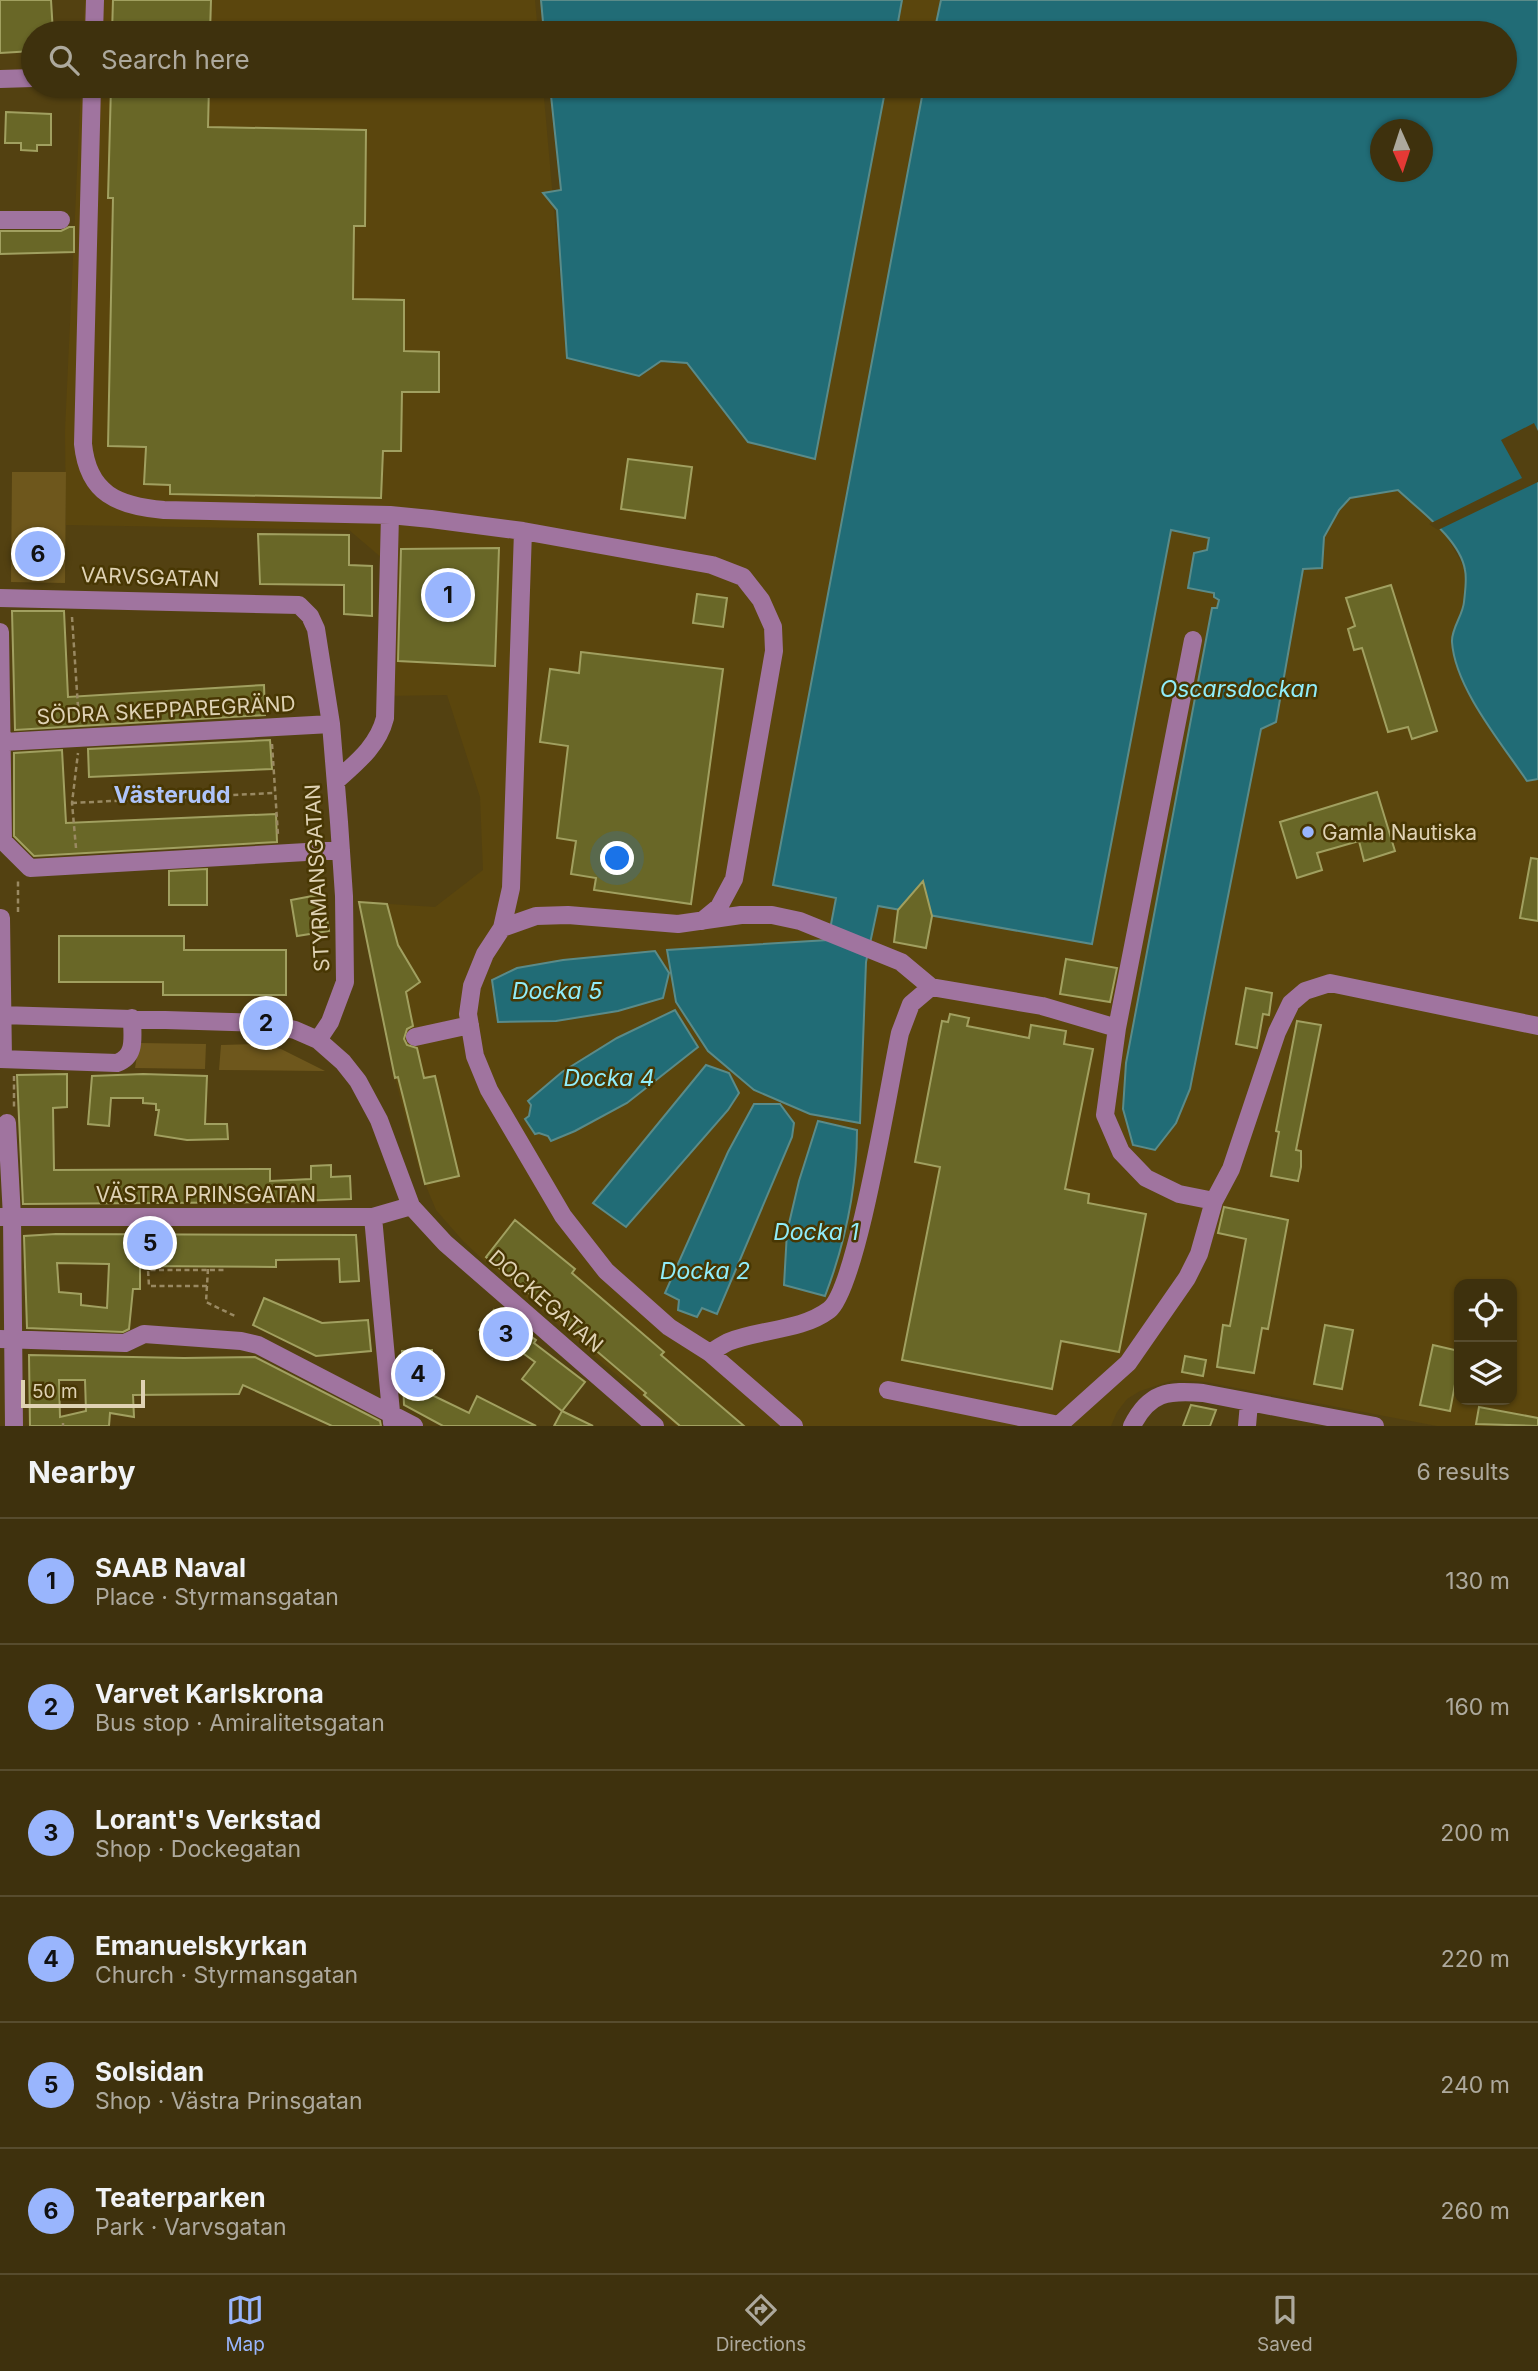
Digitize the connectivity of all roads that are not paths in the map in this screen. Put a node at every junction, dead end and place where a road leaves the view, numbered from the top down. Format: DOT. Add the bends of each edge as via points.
graph roads {
  1 [pos="95,0"];
  2 [pos="94,21"];
  3 [pos="21,78"];
  4 [pos="0,79"];
  5 [pos="92,98"];
  6 [pos="0,220"];
  7 [pos="61,220"];
  8 [pos="390,514"];
  9 [pos="523,531"];
  10 [pos="0,598"];
  11 [pos="299,605"];
  12 [pos="0,632"];
  13 [pos="1193,640"];
  14 [pos="331,724"];
  15 [pos="3,742"];
  16 [pos="336,781"];
  17 [pos="341,850"];
  18 [pos="9,918"];
  19 [pos="702,921"];
  20 [pos="502,928"];
  21 [pos="931,987"];
  22 [pos="1,1015"];
  23 [pos="132,1018"];
  24 [pos="470,1026"];
  25 [pos="1538,1026"];
  26 [pos="1117,1028"];
  27 [pos="415,1037"];
  28 [pos="318,1040"];
  29 [pos="2,1059"];
  30 [pos="7,1123"];
  31 [pos="1214,1202"];
  32 [pos="411,1206"];
  33 [pos="6,1217"];
  34 [pos="373,1217"];
  35 [pos="6,1339"];
  36 [pos="709,1353"];
  37 [pos="888,1390"];
  38 [pos="1249,1403"];
  39 [pos="391,1420"];
  40 [pos="1355,1424"];
  41 [pos="14,1426"];
  42 [pos="414,1426"];
  43 [pos="655,1426"];
  44 [pos="794,1426"];
  45 [pos="1132,1426"];
  46 [pos="1247,1426"];
  47 [pos="1375,1426"];
  1 -- 2 [label="street"];
  3 -- 4 [label="street"];
  5 -- 8 [label="street" via="83,444 85,463 96,484 115,500 138,508"];
  6 -- 7 [label="street"];
  8 -- 9 [label="street"];
  8 -- 16 [label="street" via="385,718 381,734"];
  9 -- 19 [label="street" via="712,565 743,577 761,600 773,627 774,651 734,879 719,907"];
  9 -- 20 [label="street" via="511,888"];
  10 -- 11 [label="street, VARVSGATAN"];
  11 -- 14 [label="street, STYRMANSGATAN" via="316,629"];
  12 -- 15 [label="street"];
  13 -- 26 [label="street"];
  14 -- 15 [label="street, SÖDRA SKEPPAREGRÄND"];
  14 -- 16 [label="street, STYRMANSGATAN"];
  15 -- 17 [label="street" via="3,841 30,868"];
  16 -- 17 [label="street, STYRMANSGATAN"];
  17 -- 28 [label="street, STYRMANSGATAN" via="345,982"];
  18 -- 22 [label="street"];
  19 -- 20 [label="street" via="678,924 536,916"];
  19 -- 21 [label="street" via="741,915 800,921 901,962"];
  20 -- 24 [label="street" via="472,986"];
  21 -- 26 [label="street" via="1042,1006"];
  21 -- 36 [label="street" via="911,1004 900,1033 859,1236 832,1308 818,1318 728,1342"];
  22 -- 23 [label="street"];
  22 -- 29 [label="street"];
  23 -- 28 [label="street" via="266,1023"];
  23 -- 29 [label="street" via="132,1052 127,1060"];
  24 -- 27 [label="street"];
  24 -- 36 [label="street" via="475,1056 489,1090 562,1216 606,1271 669,1326"];
  25 -- 31 [label="street" via="1330,984 1305,991 1291,1003 1277,1032 1231,1169"];
  26 -- 31 [label="street" via="1105,1115 1121,1152 1146,1178 1179,1194"];
  28 -- 32 [label="street" via="358,1081 379,1120"];
  30 -- 33 [label="street"];
  31 -- 37 [label="street" via="1199,1254 1153,1329 1128,1363 1059,1425"];
  32 -- 34 [label="street, VÄSTRA PRINSGATAN"];
  32 -- 43 [label="street, DOCKEGATAN" via="445,1243"];
  33 -- 34 [label="street, VÄSTRA PRINSGATAN"];
  33 -- 35 [label="street"];
  34 -- 39 [label="street"];
  35 -- 39 [label="street" via="125,1343 144,1334 241,1341 258,1345"];
  35 -- 41 [label="street"];
  36 -- 44 [label="street"];
  38 -- 40 [label="street"];
  38 -- 45 [label="street" via="1179,1391 1154,1397 1140,1409"];
  38 -- 46 [label="street"];
  39 -- 42 [label="street"];
  40 -- 47 [label="street"];
}
